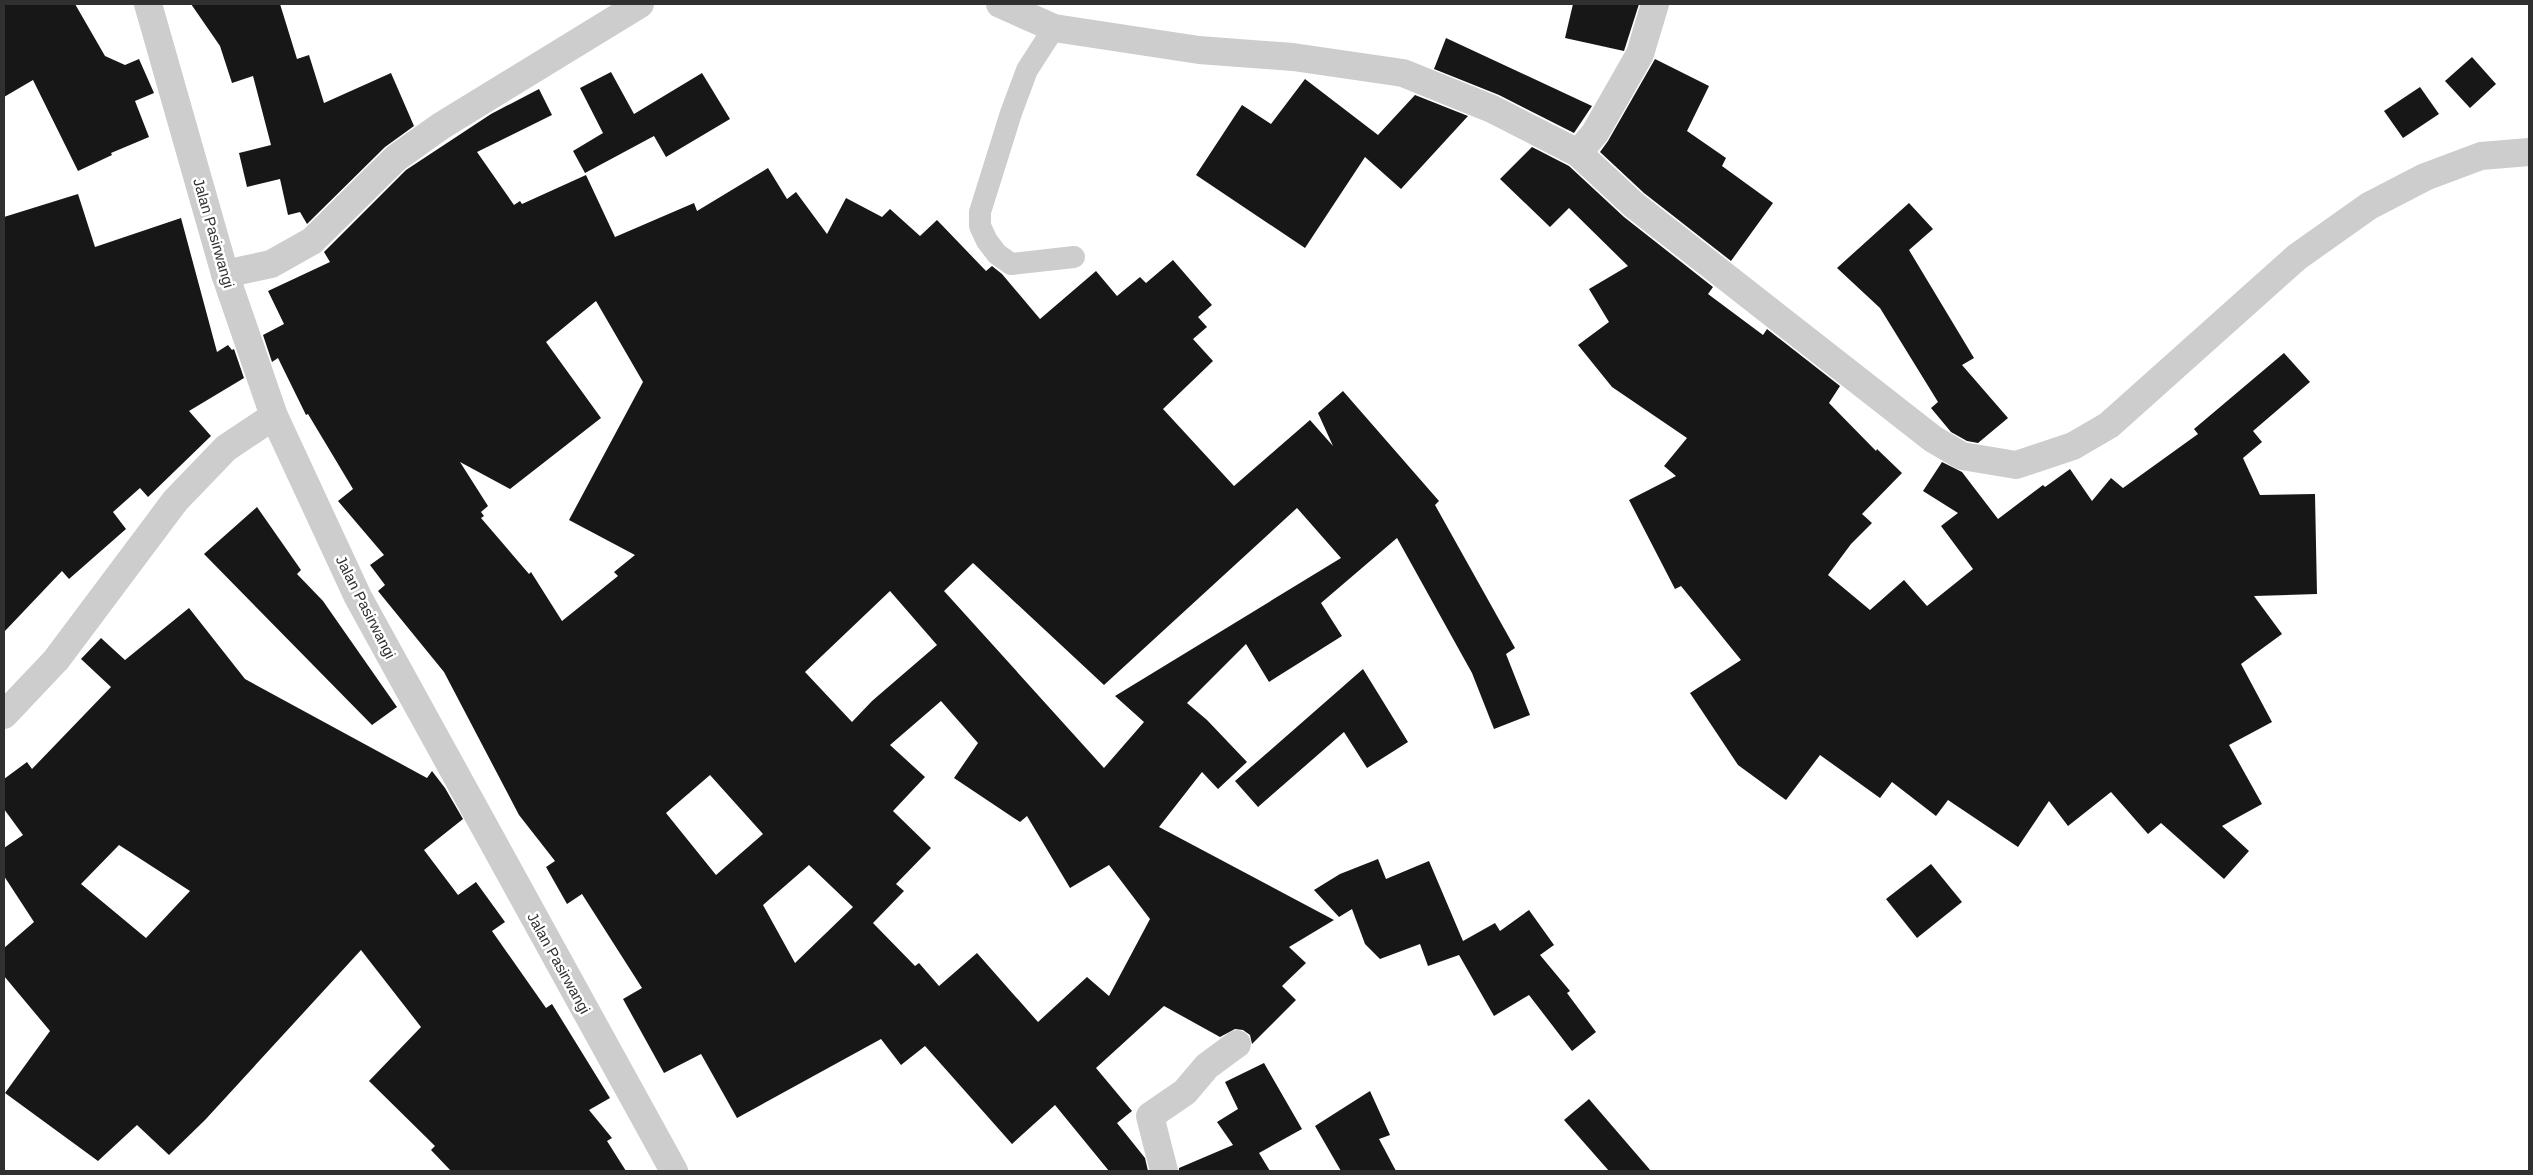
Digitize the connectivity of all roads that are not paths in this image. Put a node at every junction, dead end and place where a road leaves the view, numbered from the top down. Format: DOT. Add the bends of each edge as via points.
graph roads {
  1 [pos="148,4"];
  2 [pos="640,4"];
  3 [pos="1000,4"];
  4 [pos="1655,4"];
  5 [pos="1054,28"];
  6 [pos="1578,152"];
  7 [pos="2529,152"];
  8 [pos="1074,257"];
  9 [pos="226,274"];
  10 [pos="274,416"];
  11 [pos="4,715"];
  12 [pos="1237,1044"];
  13 [pos="674,1171"];
  14 [pos="1164,1171"];
  1 -- 9 [label="street, Jalan Pasirwangi"];
  2 -- 9 [label="street" via="441,126 396,158 312,241 271,264"];
  3 -- 5 [label="street"];
  4 -- 6 [label="street" via="1640,54 1595,133"];
  5 -- 6 [label="street" via="1199,50 1294,57 1404,73 1492,109"];
  5 -- 8 [label="lane" via="1027,70 980,212 980,226 997,254 1011,264"];
  6 -- 7 [label="street" via="1634,204 1934,439 1962,456 2016,465 2073,446 2108,425 2297,257 2369,206 2425,177 2481,156"];
  9 -- 10 [label="street, Jalan Pasirwangi"];
  10 -- 11 [label="street" via="226,448 176,500 56,660"];
  10 -- 13 [label="street, Jalan Pasirwangi" via="358,597"];
  12 -- 14 [label="street" via="1207,1066 1185,1092 1150,1116"];
}
